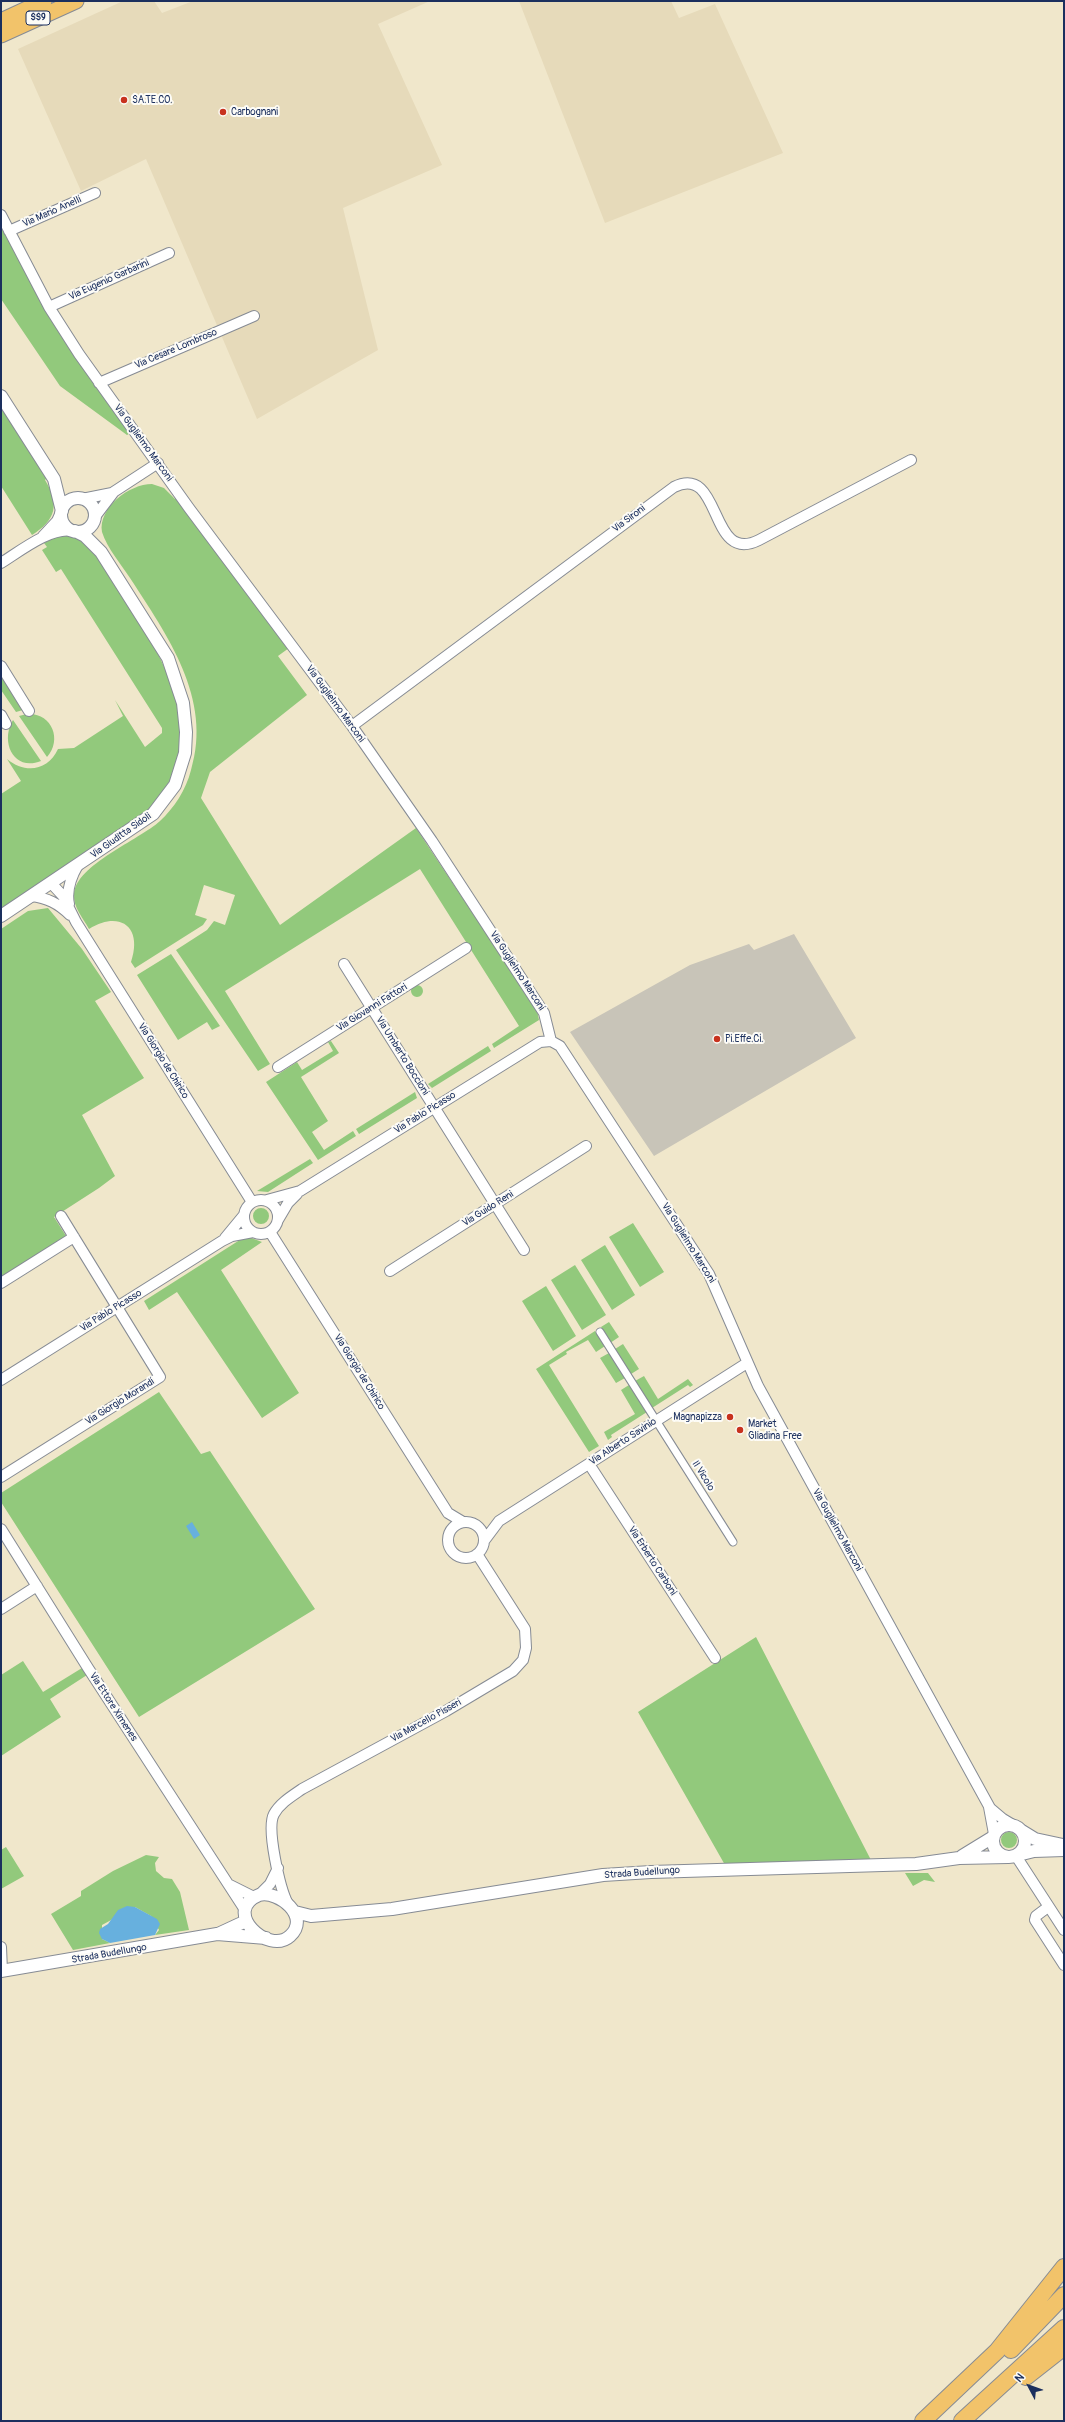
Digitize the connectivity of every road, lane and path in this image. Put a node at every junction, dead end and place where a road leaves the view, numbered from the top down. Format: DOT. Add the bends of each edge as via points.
graph roads {
  1 [pos="76,1"];
  2 [pos="41,2"];
  3 [pos="1,12"];
  4 [pos="1,21"];
  5 [pos="1,35"];
  6 [pos="95,193"];
  7 [pos="1,216"];
  8 [pos="9,231"];
  9 [pos="169,253"];
  10 [pos="49,307"];
  11 [pos="254,316"];
  12 [pos="99,383"];
  13 [pos="1,396"];
  14 [pos="911,460"];
  15 [pos="158,463"];
  16 [pos="54,478"];
  17 [pos="113,492"];
  18 [pos="81,499"];
  19 [pos="61,511"];
  20 [pos="94,518"];
  21 [pos="73,531"];
  22 [pos="40,539"];
  23 [pos="101,552"];
  24 [pos="1,563"];
  25 [pos="1,666"];
  26 [pos="29,711"];
  27 [pos="352,726"];
  28 [pos="78,865"];
  29 [pos="51,883"];
  30 [pos="31,896"];
  31 [pos="2,916"];
  32 [pos="74,919"];
  33 [pos="466,948"];
  34 [pos="344,964"];
  35 [pos="372,1008"];
  36 [pos="551,1041"];
  37 [pos="278,1067"];
  38 [pos="434,1107"];
  39 [pos="586,1146"];
  40 [pos="300,1192"];
  41 [pos="267,1200"];
  42 [pos="252,1202"];
  43 [pos="495,1204"];
  44 [pos="244,1215"];
  45 [pos="61,1216"];
  46 [pos="278,1220"];
  47 [pos="253,1232"];
  48 [pos="270,1232"];
  49 [pos="74,1237"];
  50 [pos="222,1241"];
  51 [pos="524,1250"];
  52 [pos="390,1271"];
  53 [pos="1,1283"];
  54 [pos="117,1307"];
  55 [pos="600,1332"];
  56 [pos="746,1363"];
  57 [pos="1,1380"];
  58 [pos="656,1421"];
  59 [pos="589,1464"];
  60 [pos="1,1477"];
  61 [pos="448,1512"];
  62 [pos="499,1521"];
  63 [pos="463,1522"];
  64 [pos="475,1524"];
  65 [pos="1,1529"];
  66 [pos="450,1533"];
  67 [pos="484,1541"];
  68 [pos="733,1542"];
  69 [pos="477,1554"];
  70 [pos="37,1586"];
  71 [pos="1,1608"];
  72 [pos="715,1658"];
  73 [pos="989,1807"];
  74 [pos="1018,1828"];
  75 [pos="994,1836"];
  76 [pos="1064,1845"];
  77 [pos="1064,1850"];
  78 [pos="1014,1856"];
  79 [pos="957,1859"];
  80 [pos="278,1868"];
  81 [pos="227,1883"];
  82 [pos="257,1896"];
  83 [pos="1048,1907"];
  84 [pos="291,1908"];
  85 [pos="330,1915"];
  86 [pos="246,1916"];
  87 [pos="1064,1930"];
  88 [pos="217,1934"];
  89 [pos="289,1937"];
  90 [pos="266,1938"];
  91 [pos="1,1947"];
  92 [pos="1064,1966"];
  93 [pos="2,1971"];
  94 [pos="1064,2267"];
  95 [pos="1064,2295"];
  96 [pos="1064,2328"];
  97 [pos="1064,2347"];
  98 [pos="923,2421"];
  99 [pos="935,2421"];
  100 [pos="962,2421"];
  101 [pos="974,2421"];
  1 -- 5 [label="main road, SS9"];
  2 -- 3 [label="street"];
  2 -- 4 [label="main road, SS9"];
  6 -- 8 [label="street, Via Mario Anelli"];
  7 -- 8 [label="street, Via Guglielmo Marconi"];
  8 -- 10 [label="street, Via Guglielmo Marconi"];
  9 -- 10 [label="street, Via Eugenio Garbarini"];
  10 -- 12 [label="street, Via Guglielmo Marconi"];
  11 -- 12 [label="street, Via Cesare Lombroso"];
  12 -- 15 [label="street, Via Guglielmo Marconi"];
  13 -- 16 [label="street"];
  14 -- 27 [label="street, Via Sironi" via="756,542 745,545 735,544 729,539 708,498 699,487 686,483 674,487"];
  15 -- 17 [label="street"];
  15 -- 27 [label="street, Via Guglielmo Marconi"];
  16 -- 18 [label="street"];
  16 -- 19 [label="street"];
  17 -- 18 [label="street"];
  17 -- 20 [label="street"];
  18 -- 19 [label="street" via="69,501"];
  18 -- 20 [label="street" via="91,505"];
  19 -- 21 [label="street" via="62,522"];
  19 -- 22 [label="street" via="57,521"];
  20 -- 21 [label="street" via="87,529"];
  20 -- 23 [label="street, Via Giuditta Sidoli" via="95,533"];
  21 -- 22 [label="street" via="60,531"];
  21 -- 23 [label="street, Via Giuditta Sidoli" via="85,536"];
  22 -- 24 [label="street"];
  23 -- 28 [label="street, Via Giuditta Sidoli" via="168,658 182,698 186,744 179,778 162,805 143,822"];
  25 -- 26 [label="street"];
  27 -- 36 [label="street, Via Guglielmo Marconi" via="432,840 544,1013"];
  28 -- 29 [label="street, Via Giuditta Sidoli"];
  28 -- 32 [label="street, Via Giorgio de Chirico" via="69,889 69,902"];
  29 -- 30 [label="street, Via Giuditta Sidoli"];
  29 -- 32 [label="street" via="58,900"];
  30 -- 31 [label="street, Via Giuditta Sidoli"];
  30 -- 32 [label="street, Via Giorgio de Chirico" via="49,900 62,907"];
  32 -- 42 [label="street, Via Giorgio de Chirico"];
  33 -- 35 [label="street, Via Giovanni Fattori"];
  34 -- 35 [label="street, Via Umberto Boccioni"];
  35 -- 37 [label="street, Via Giovanni Fattori"];
  35 -- 38 [label="street, Via Umberto Boccioni"];
  36 -- 38 [label="street, Via Pablo Picasso" via="536,1044"];
  36 -- 56 [label="street, Via Guglielmo Marconi" via="560,1046 569,1057 709,1274 727,1312"];
  38 -- 40 [label="street, Via Pablo Picasso"];
  38 -- 43 [label="street, Via Umberto Boccioni"];
  39 -- 43 [label="street, Via Guido Reni"];
  40 -- 41 [label="street, Via Pablo Picasso"];
  40 -- 46 [label="street, Via Pablo Picasso" via="288,1203"];
  41 -- 42 [label="street" via="259,1199"];
  41 -- 46 [label="street" via="276,1208"];
  42 -- 44 [label="street"];
  43 -- 51 [label="street, Via Umberto Boccioni"];
  43 -- 52 [label="street, Via Guido Reni"];
  44 -- 47 [label="street" via="247,1226"];
  44 -- 50 [label="street, Via Pablo Picasso"];
  45 -- 49 [label="street, Via Giorgio Morandi"];
  46 -- 48 [label="street"];
  47 -- 48 [label="street"];
  47 -- 50 [label="street, Via Pablo Picasso" via="232,1236"];
  48 -- 61 [label="street, Via Giorgio de Chirico"];
  49 -- 53 [label="street"];
  49 -- 54 [label="street, Via Giorgio Morandi"];
  50 -- 54 [label="street, Via Pablo Picasso"];
  54 -- 57 [label="street, Via Pablo Picasso"];
  54 -- 60 [label="street, Via Giorgio Morandi" via="160,1377"];
  55 -- 58 [label="street, Il Vicolo"];
  56 -- 58 [label="street, Via Alberto Savinio"];
  56 -- 73 [label="street, Via Guglielmo Marconi"];
  58 -- 59 [label="street, Via Alberto Savinio"];
  58 -- 68 [label="street, Il Vicolo"];
  59 -- 62 [label="street, Via Alberto Savinio"];
  59 -- 72 [label="street, Via Erberto Carboni"];
  61 -- 63 [label="street"];
  61 -- 66 [label="street"];
  62 -- 64 [label="street"];
  62 -- 67 [label="street"];
  63 -- 64 [label="street"];
  63 -- 66 [label="street"];
  64 -- 67 [label="street" via="483,1533"];
  65 -- 70 [label="street, Via Ettore Ximenes"];
  66 -- 69 [label="street" via="449,1545 456,1554 466,1558"];
  67 -- 69 [label="street"];
  69 -- 80 [label="street, Via Marcello Pisseri" via="525,1630 526,1648 523,1660 513,1671 446,1711 302,1789 284,1802 273,1814 271,1832"];
  70 -- 71 [label="street"];
  70 -- 81 [label="street, Via Ettore Ximenes"];
  73 -- 74 [label="street, Via Guglielmo Marconi"];
  73 -- 75 [label="street, Via Guglielmo Marconi"];
  74 -- 75 [label="street, Strada Budellungo" via="1002,1826"];
  74 -- 76 [label="street" via="1035,1839"];
  74 -- 78 [label="street" via="1025,1844"];
  75 -- 78 [label="street" via="996,1851"];
  75 -- 79 [label="street, Strada Budellungo"];
  77 -- 78 [label="street, Strada Budellungo" via="1034,1851"];
  78 -- 79 [label="street, Strada Budellungo"];
  78 -- 83 [label="street"];
  79 -- 85 [label="street, Strada Budellungo" via="916,1864 603,1875 392,1909"];
  80 -- 82 [label="street" via="270,1884"];
  80 -- 84 [label="street, Via Marcello Pisseri" via="283,1895"];
  81 -- 82 [label="street, Via Ettore Ximenes"];
  81 -- 86 [label="street, Via Ettore Ximenes"];
  82 -- 84 [label="street, Strada Budellungo" via="270,1894"];
  82 -- 86 [label="street"];
  83 -- 87 [label="street"];
  83 -- 92 [label="street" via="1034,1920"];
  84 -- 85 [label="street, Strada Budellungo" via="311,1916"];
  84 -- 89 [label="street" via="296,1925"];
  85 -- 89 [label="street, Strada Budellungo" via="317,1919"];
  86 -- 88 [label="street, Strada Budellungo"];
  86 -- 90 [label="street" via="252,1930"];
  88 -- 90 [label="street, Strada Budellungo"];
  88 -- 93 [label="street, Strada Budellungo"];
  89 -- 90 [label="street, Strada Budellungo" via="276,1941"];
  91 -- 93 [label="street"];
  94 -- 98 [label="highway" via="997,2351"];
  95 -- 99 [label="highway" via="1008,2353"];
  96 -- 100 [label="highway"];
  97 -- 101 [label="highway"];
}
